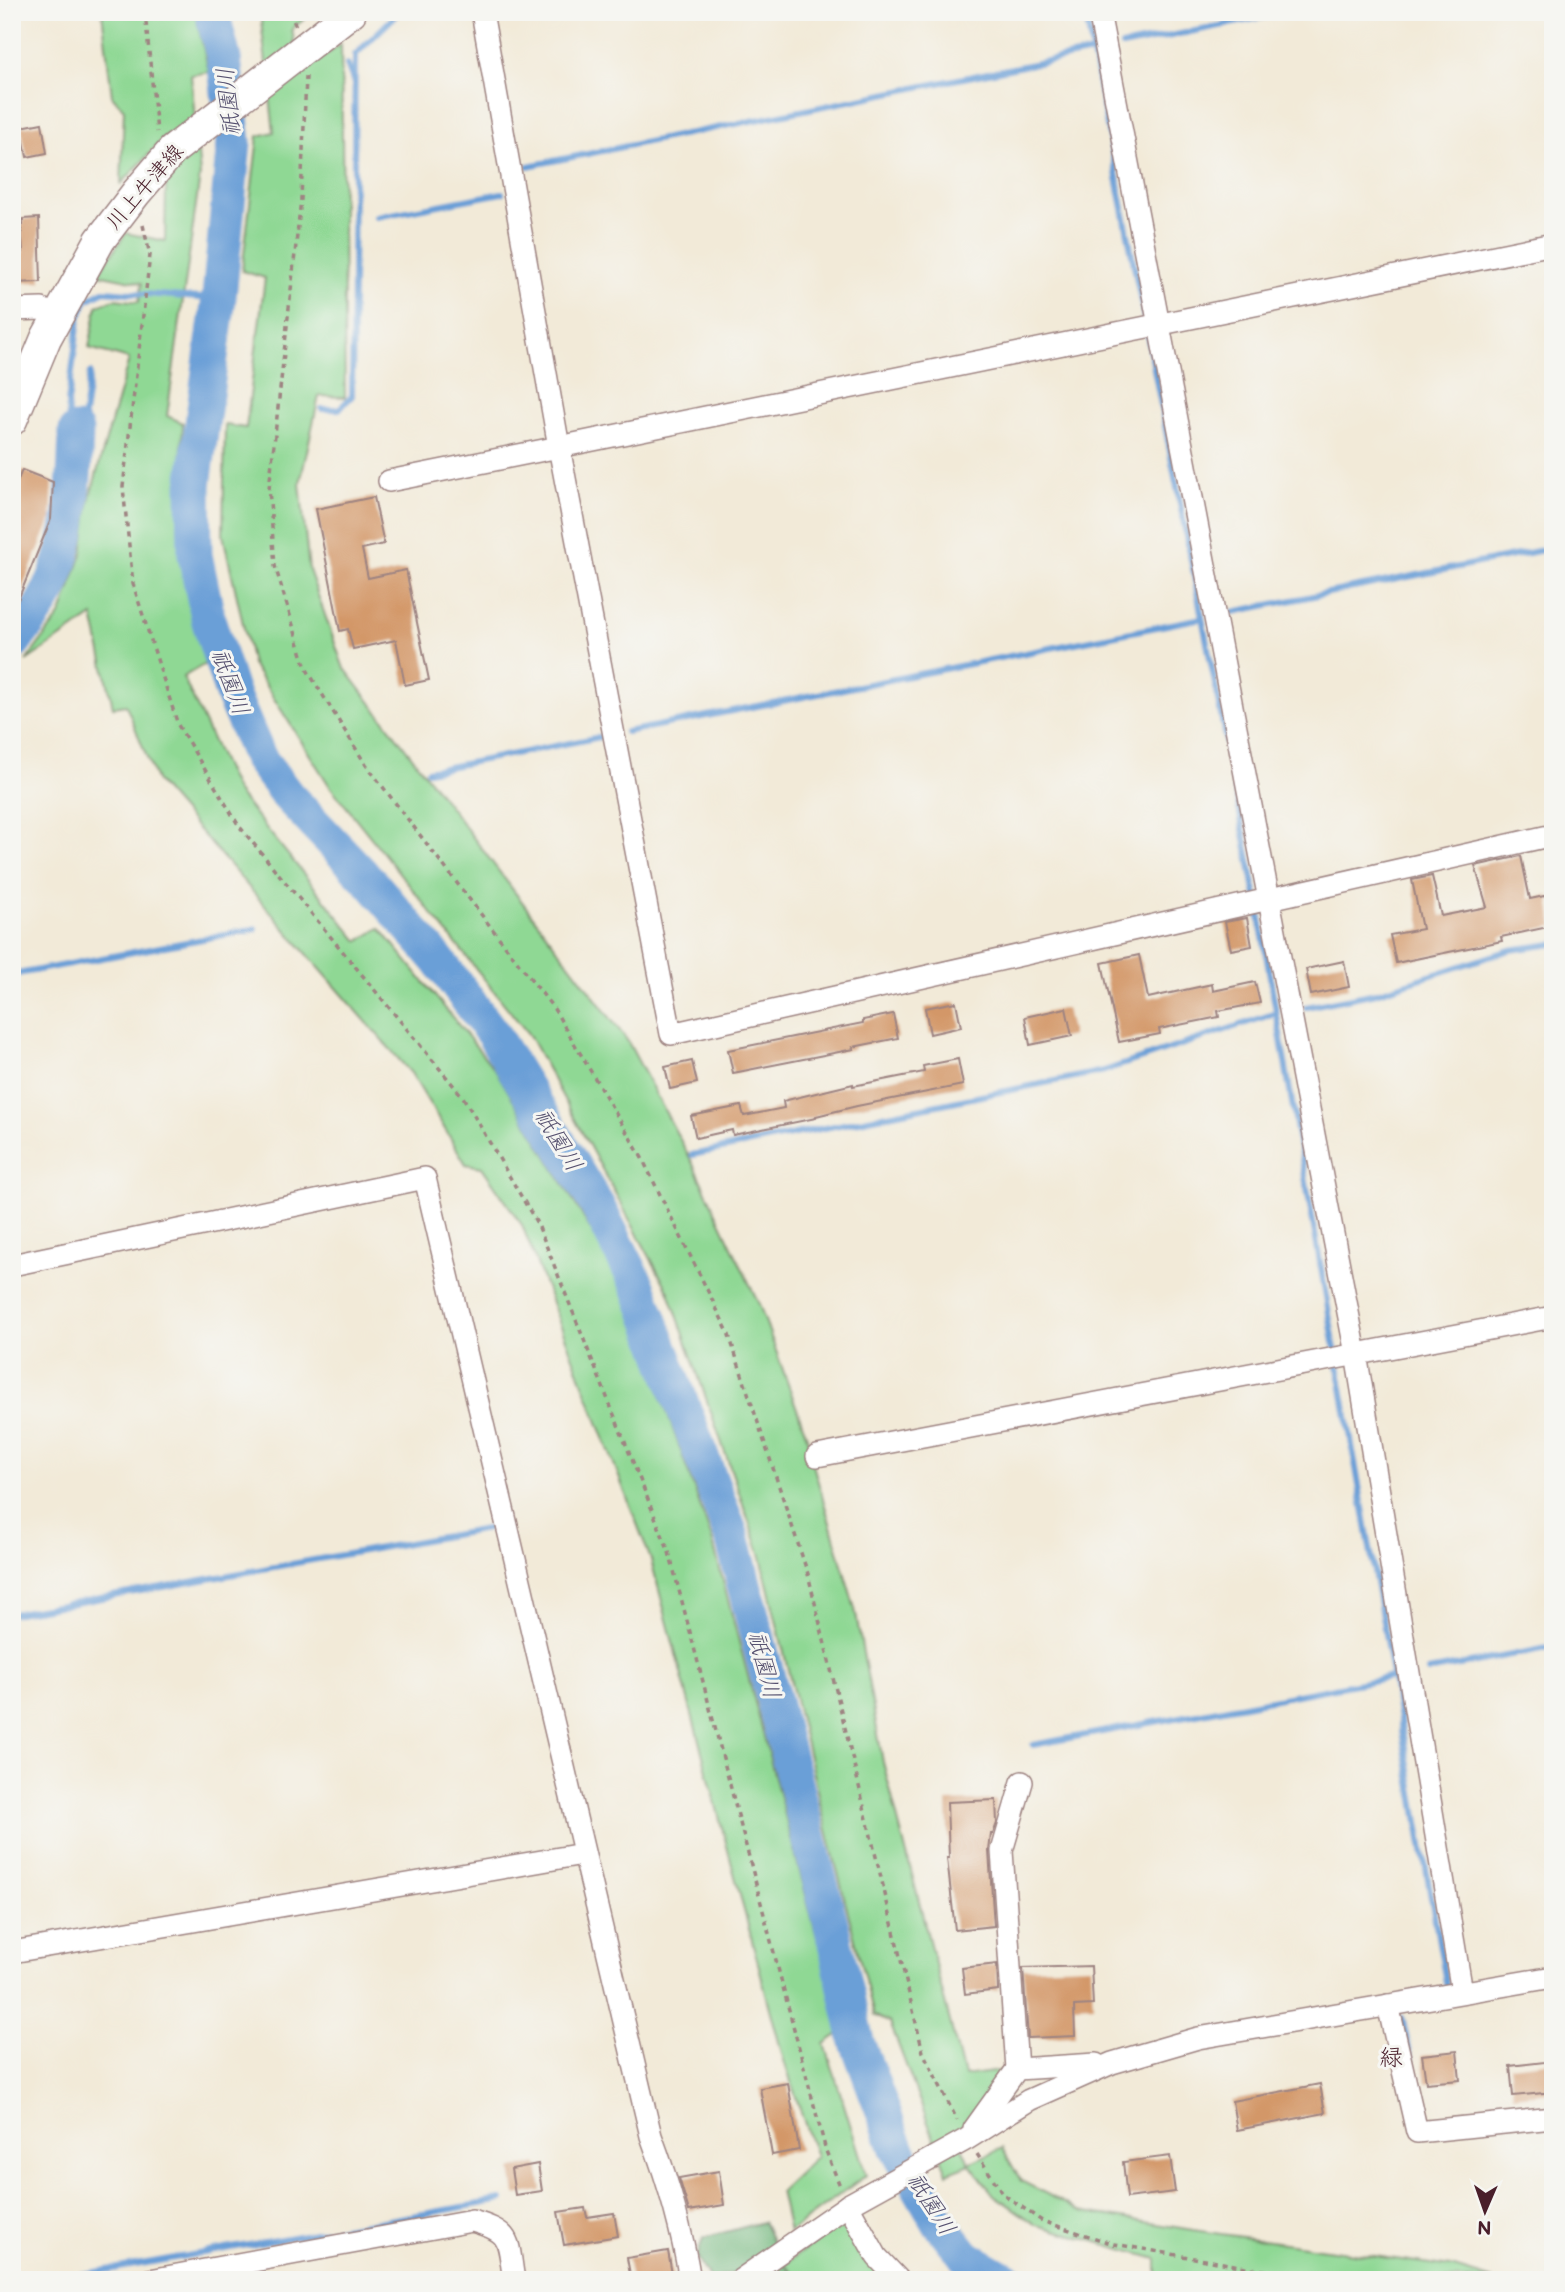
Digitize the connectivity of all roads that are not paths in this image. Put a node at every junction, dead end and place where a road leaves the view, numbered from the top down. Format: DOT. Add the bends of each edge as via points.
graph roads {
  1 [pos="351,12"];
  2 [pos="482,12"];
  3 [pos="1099,12"];
  4 [pos="1553,244"];
  5 [pos="12,310"];
  6 [pos="58,316"];
  7 [pos="1160,324"];
  8 [pos="12,420"];
  9 [pos="559,447"];
  10 [pos="389,481"];
  11 [pos="1553,835"];
  12 [pos="1270,897"];
  13 [pos="12,1265"];
  14 [pos="1553,1317"];
  15 [pos="1356,1354"];
  16 [pos="817,1456"];
  17 [pos="1022,1782"];
  18 [pos="583,1854"];
  19 [pos="12,1952"];
  20 [pos="1553,1977"];
  21 [pos="1462,1992"];
  22 [pos="1388,2005"];
  23 [pos="1112,2063"];
  24 [pos="1017,2069"];
  25 [pos="1553,2118"];
  26 [pos="967,2139"];
  27 [pos="848,2204"];
  28 [pos="877,2257"];
  29 [pos="149,2280"];
  30 [pos="514,2280"];
  31 [pos="690,2280"];
  32 [pos="740,2280"];
  33 [pos="875,2280"];
  34 [pos="899,2280"];
  1 -- 6 [label="main road, 川上牛津線" via="173,150 100,240"];
  2 -- 9 [label="street"];
  3 -- 7 [label="street"];
  4 -- 7 [label="street"];
  5 -- 6 [label="street" via="42,309"];
  6 -- 8 [label="main road, 川上牛津線"];
  7 -- 9 [label="street"];
  7 -- 12 [label="street"];
  9 -- 10 [label="street"];
  9 -- 12 [label="street" via="671,1034"];
  11 -- 12 [label="street"];
  12 -- 15 [label="street"];
  13 -- 18 [label="street" via="425,1178"];
  14 -- 15 [label="street"];
  15 -- 16 [label="street"];
  15 -- 21 [label="street"];
  17 -- 24 [label="street" via="1002,1851"];
  18 -- 19 [label="street"];
  18 -- 31 [label="street" via="651,2136 683,2236"];
  20 -- 21 [label="street"];
  21 -- 22 [label="street"];
  22 -- 23 [label="street" via="1198,2038"];
  22 -- 25 [label="street" via="1417,2132"];
  23 -- 24 [label="street"];
  23 -- 26 [label="street" via="1029,2100"];
  24 -- 26 [label="street"];
  26 -- 27 [label="street"];
  27 -- 28 [label="street"];
  27 -- 32 [label="street"];
  28 -- 33 [label="street"];
  28 -- 34 [label="street"];
  29 -- 30 [label="street" via="472,2221 496,2228 506,2239"];
}
